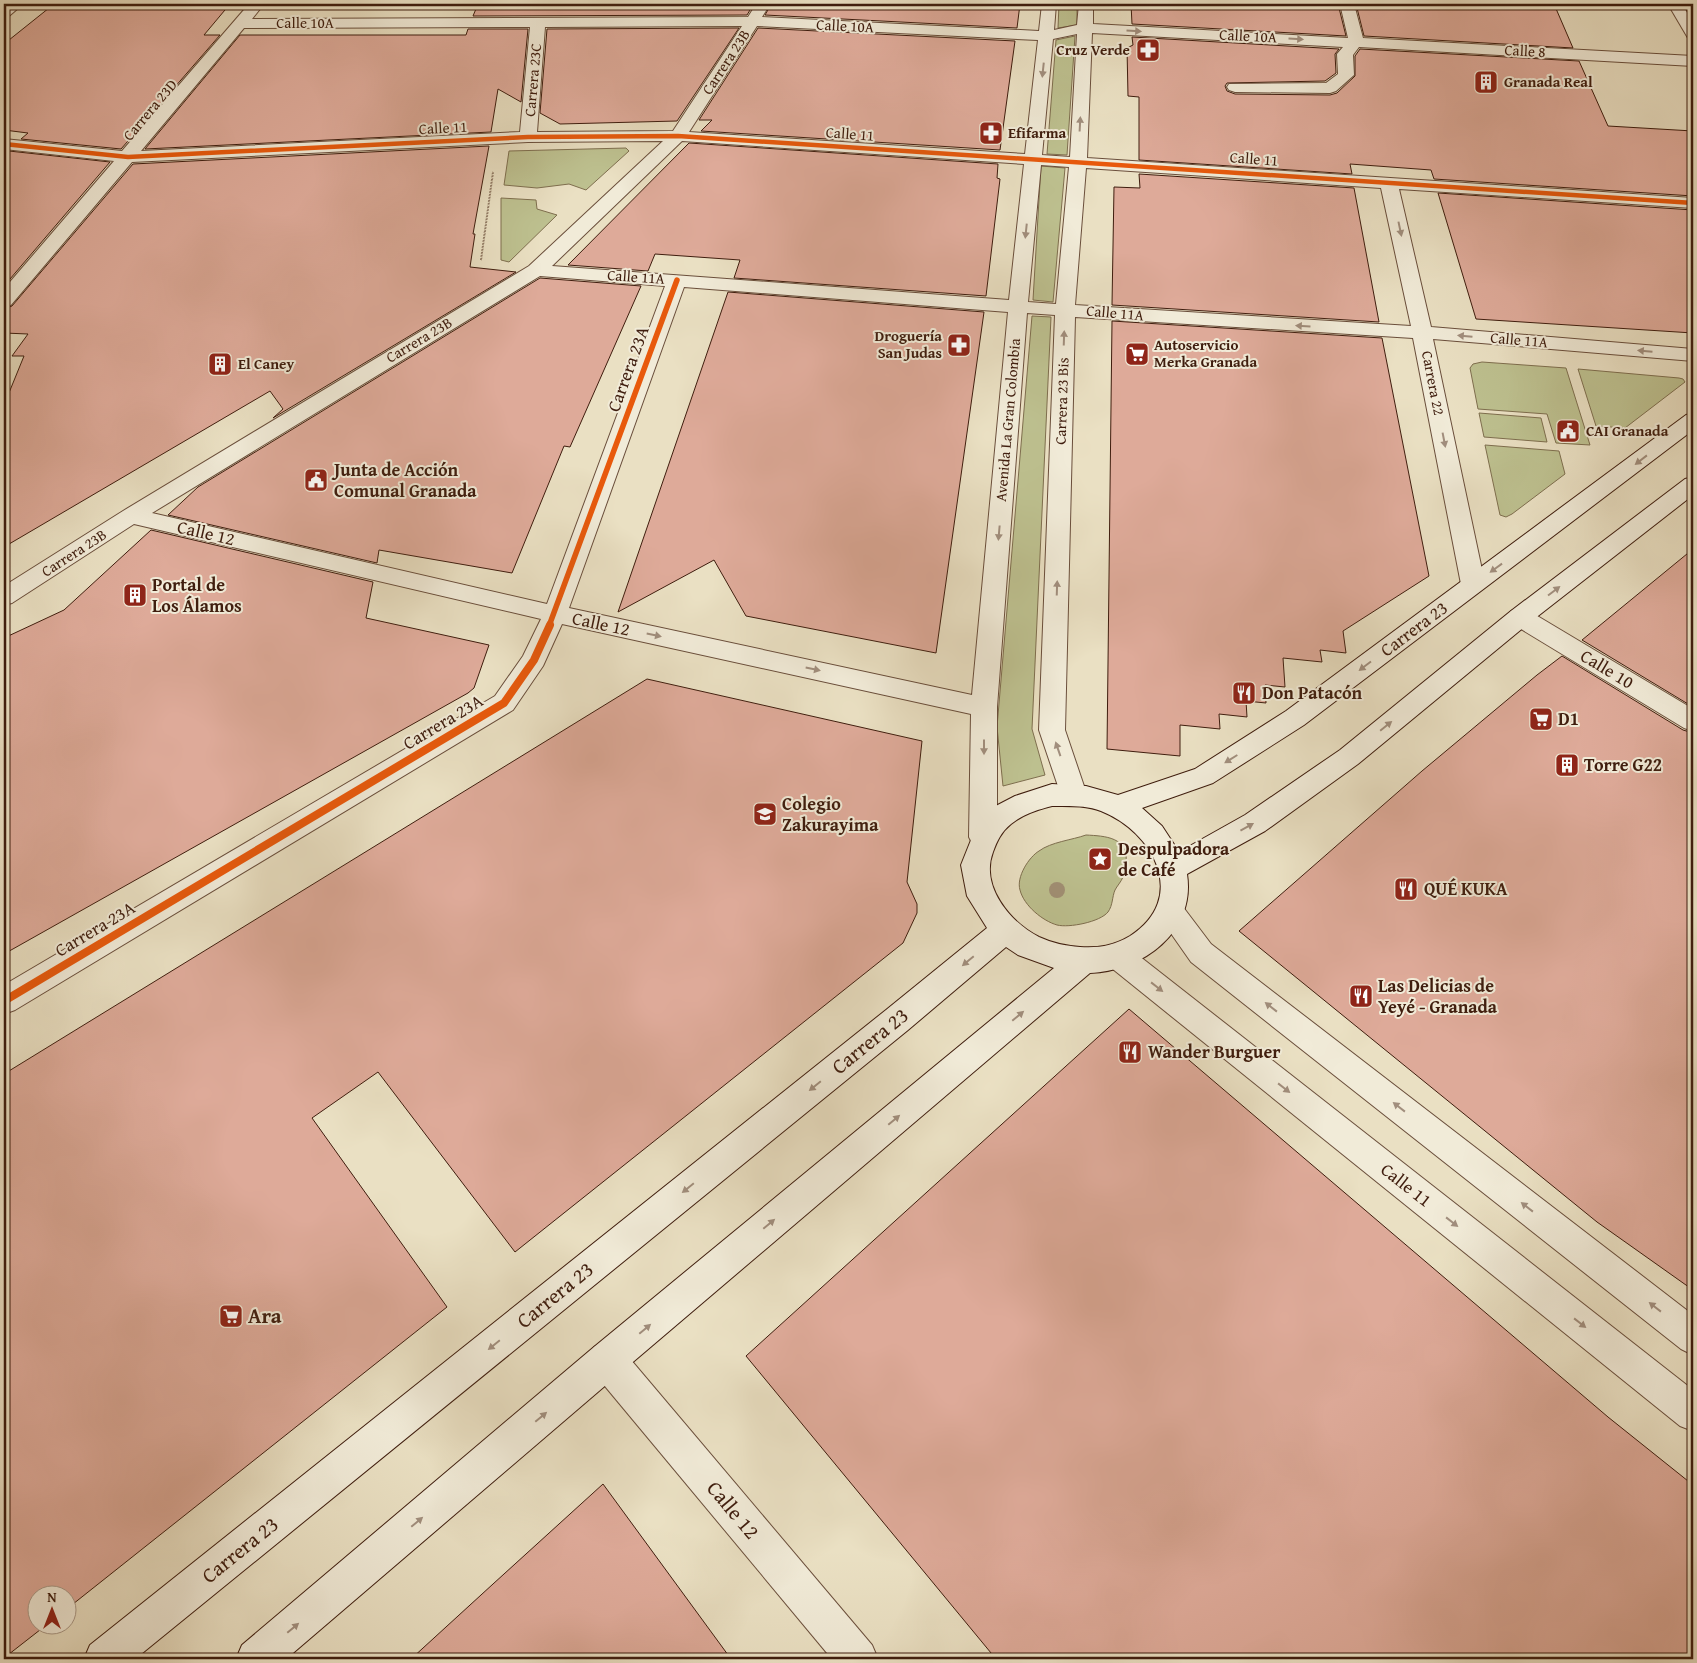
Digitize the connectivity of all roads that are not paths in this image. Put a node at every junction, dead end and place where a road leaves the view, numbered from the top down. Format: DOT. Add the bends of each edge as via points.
graph roads {
  1 [pos="16,4"];
  2 [pos="257,4"];
  3 [pos="763,4"];
  4 [pos="1048,4"];
  5 [pos="1086,4"];
  6 [pos="1347,4"];
  7 [pos="1675,4"];
  8 [pos="4,13"];
  9 [pos="752,21"];
  10 [pos="538,22"];
  11 [pos="242,24"];
  12 [pos="1085,28"];
  13 [pos="1693,35"];
  14 [pos="1046,36"];
  15 [pos="1356,41"];
  16 [pos="1693,61"];
  17 [pos="1235,87"];
  18 [pos="678,136"];
  19 [pos="528,137"];
  20 [pos="4,144"];
  21 [pos="128,157"];
  22 [pos="1034,160"];
  23 [pos="1078,162"];
  24 [pos="1389,182"];
  25 [pos="1693,203"];
  26 [pos="536,270"];
  27 [pos="677,280"];
  28 [pos="4,301"];
  29 [pos="1018,307"];
  30 [pos="1065,309"];
  31 [pos="1422,332"];
  32 [pos="1693,355"];
  33 [pos="1693,420"];
  34 [pos="1693,484"];
  35 [pos="131,516"];
  36 [pos="1473,584"];
  37 [pos="4,598"];
  38 [pos="555,614"];
  39 [pos="1520,617"];
  40 [pos="984,706"];
  41 [pos="1693,721"];
  42 [pos="1074,795"];
  43 [pos="1117,806"];
  44 [pos="983,837"];
  45 [pos="1174,868"];
  46 [pos="1170,912"];
  47 [pos="1005,930"];
  48 [pos="1118,957"];
  49 [pos="1084,960"];
  50 [pos="4,1001"];
  51 [pos="1693,1337"];
  52 [pos="607,1360"];
  53 [pos="1693,1413"];
  54 [pos="104,1659"];
  55 [pos="256,1659"];
  56 [pos="858,1659"];
  1 -- 8 [label="street"];
  2 -- 11 [label="street, Carrera 23D"];
  3 -- 9 [label="street, Carrera 23B"];
  4 -- 14 [label="street, Avenida La Gran Colombia"];
  5 -- 12 [label="street, Carrera 23 Bis"];
  6 -- 15 [label="street"];
  7 -- 13 [label="street"];
  9 -- 10 [label="street, Calle 10A"];
  9 -- 14 [label="street, Calle 10A"];
  9 -- 18 [label="street, Carrera 23B"];
  10 -- 11 [label="street, Calle 10A"];
  10 -- 19 [label="street, Carrera 23C"];
  11 -- 21 [label="street, Carrera 23D"];
  12 -- 14 [label="street, Calle 10A"];
  12 -- 15 [label="street, Calle 10A, one-way"];
  23 -- 12 [label="street, Carrera 23 Bis, one-way"];
  14 -- 22 [label="street, Avenida La Gran Colombia, one-way"];
  15 -- 16 [label="street, Calle 8"];
  15 -- 17 [label="street" via="1345,54 1346,75 1330,88"];
  18 -- 19 [label="street, Calle 11"];
  18 -- 22 [label="street, Calle 11"];
  18 -- 26 [label="street, Carrera 23B"];
  19 -- 21 [label="street, Calle 11"];
  20 -- 21 [label="street, Calle 11"];
  21 -- 28 [label="street, Carrera 23D"];
  22 -- 23 [label="street, Calle 11"];
  22 -- 29 [label="street, Avenida La Gran Colombia, one-way"];
  23 -- 24 [label="street, Calle 11"];
  23 -- 30 [label="street, Carrera 23 Bis"];
  24 -- 25 [label="street, Calle 11"];
  24 -- 31 [label="street, Carrera 22, one-way"];
  26 -- 27 [label="street, Calle 11A"];
  26 -- 35 [label="street, Carrera 23B"];
  27 -- 29 [label="street, Calle 11A"];
  27 -- 38 [label="street, Carrera 23A"];
  29 -- 30 [label="street, Calle 11A"];
  29 -- 40 [label="street, Avenida La Gran Colombia, one-way"];
  31 -- 30 [label="street, Calle 11A, one-way"];
  42 -- 30 [label="street, Carrera 23 Bis, one-way" via="1052,730"];
  32 -- 31 [label="street, Calle 11A, one-way"];
  31 -- 36 [label="street, Carrera 22, one-way"];
  33 -- 36 [label="street, Carrera 23, one-way"];
  39 -- 34 [label="street, one-way"];
  35 -- 37 [label="street, Carrera 23B"];
  35 -- 38 [label="street, Calle 12"];
  36 -- 43 [label="street, Carrera 23, one-way" via="1296,718 1204,776"];
  38 -- 40 [label="street, Calle 12, one-way"];
  38 -- 50 [label="street, Carrera 23A" via="534,660 504,703"];
  39 -- 41 [label="street, Calle 10"];
  45 -- 39 [label="street, one-way" via="1255,823 1349,757"];
  40 -- 44 [label="street, Avenida La Gran Colombia, one-way"];
  42 -- 43 [label="street"];
  42 -- 44 [label="street" via="1052,795 1024,803 999,817"];
  43 -- 45 [label="street" via="1141,821 1160,840"];
  44 -- 47 [label="street" via="975,862 981,898"];
  45 -- 46 [label="street" via="1176,887"];
  46 -- 48 [label="street" via="1154,935"];
  51 -- 46 [label="street, one-way" via="1201,953"];
  47 -- 49 [label="street" via="1027,945 1055,956"];
  47 -- 54 [label="street, Carrera 23, one-way"];
  48 -- 49 [label="street"];
  48 -- 53 [label="street, Calle 11, one-way"];
  52 -- 49 [label="street, one-way"];
  55 -- 52 [label="street, one-way"];
  52 -- 56 [label="street, Calle 12"];
}
